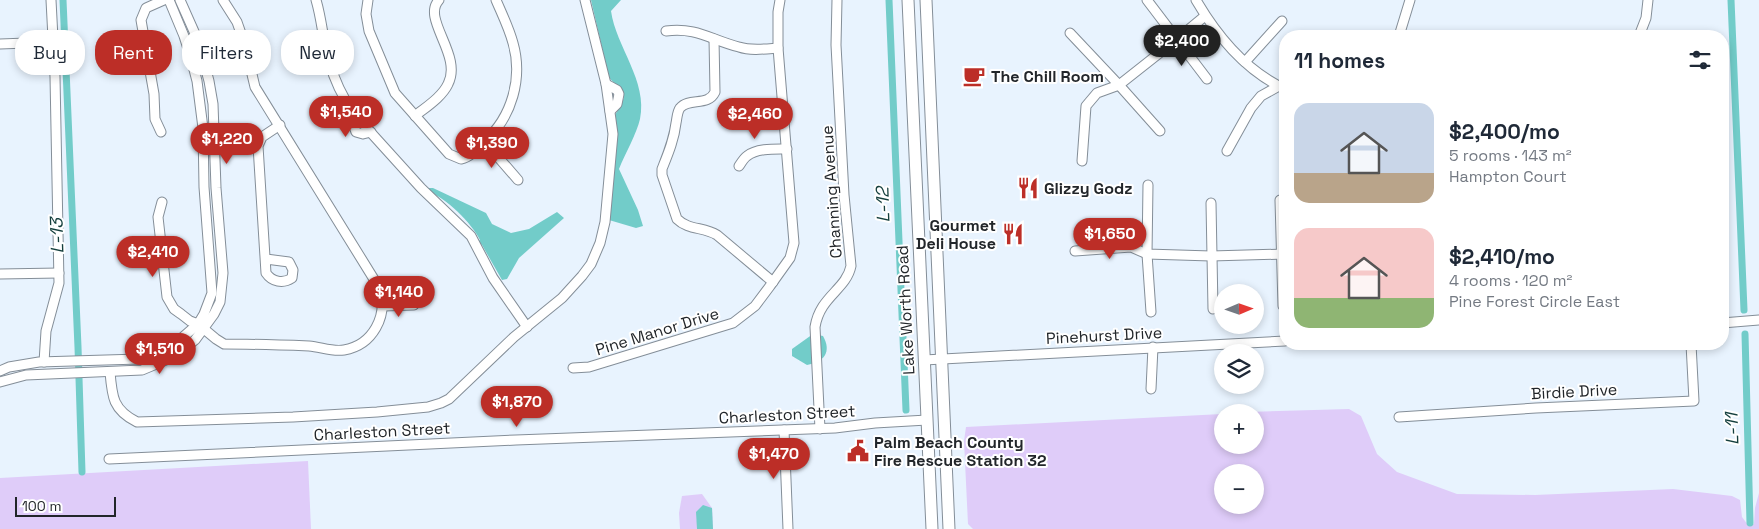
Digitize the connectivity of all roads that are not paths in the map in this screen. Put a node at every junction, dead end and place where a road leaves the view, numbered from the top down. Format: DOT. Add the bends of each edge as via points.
graph roads {
  1 [pos="51,0"];
  2 [pos="164,0"];
  3 [pos="169,0"];
  4 [pos="180,0"];
  5 [pos="223,0"];
  6 [pos="316,0"];
  7 [pos="368,0"];
  8 [pos="439,0"];
  9 [pos="496,0"];
  10 [pos="585,0"];
  11 [pos="780,0"];
  12 [pos="837,0"];
  13 [pos="908,0"];
  14 [pos="926,0"];
  15 [pos="1147,0"];
  16 [pos="1196,0"];
  17 [pos="1410,0"];
  18 [pos="1648,0"];
  19 [pos="1205,16"];
  20 [pos="1282,21"];
  21 [pos="1403,21"];
  22 [pos="52,30"];
  23 [pos="1398,30"];
  24 [pos="1401,30"];
  25 [pos="1643,30"];
  26 [pos="666,31"];
  27 [pos="1070,33"];
  28 [pos="714,39"];
  29 [pos="1176,40"];
  30 [pos="15,43"];
  31 [pos="0,44"];
  32 [pos="778,48"];
  33 [pos="1245,62"];
  34 [pos="54,75"];
  35 [pos="1207,79"];
  36 [pos="1120,85"];
  37 [pos="1279,85"];
  38 [pos="1279,88"];
  39 [pos="415,116"];
  40 [pos="280,125"];
  41 [pos="1160,131"];
  42 [pos="161,132"];
  43 [pos="485,142"];
  44 [pos="787,149"];
  45 [pos="1227,151"];
  46 [pos="1082,161"];
  47 [pos="739,166"];
  48 [pos="518,180"];
  49 [pos="1148,185"];
  50 [pos="916,188"];
  51 [pos="162,202"];
  52 [pos="1211,203"];
  53 [pos="935,218"];
  54 [pos="1075,251"];
  55 [pos="1147,254"];
  56 [pos="1279,254"];
  57 [pos="1211,256"];
  58 [pos="266,259"];
  59 [pos="59,273"];
  60 [pos="0,274"];
  61 [pos="773,282"];
  62 [pos="414,305"];
  63 [pos="383,306"];
  64 [pos="1213,309"];
  65 [pos="1151,312"];
  66 [pos="1759,320"];
  67 [pos="1729,322"];
  68 [pos="201,326"];
  69 [pos="527,327"];
  70 [pos="1279,341"];
  71 [pos="1153,347"];
  72 [pos="1691,350"];
  73 [pos="941,359"];
  74 [pos="96,360"];
  75 [pos="924,360"];
  76 [pos="44,362"];
  77 [pos="573,368"];
  78 [pos="0,371"];
  79 [pos="96,372"];
  80 [pos="110,372"];
  81 [pos="0,382"];
  82 [pos="1151,389"];
  83 [pos="1399,417"];
  84 [pos="927,420"];
  85 [pos="820,429"];
  86 [pos="784,430"];
  87 [pos="109,459"];
  88 [pos="788,529"];
  89 [pos="932,529"];
  90 [pos="949,529"];
  1 -- 22 [label="street"];
  2 -- 42 [label="street" via="146,8 140,20 156,119"];
  3 -- 68 [label="street" via="191,58 203,128 212,292"];
  4 -- 68 [label="street" via="203,58 213,112 223,273 220,302"];
  5 -- 40 [label="street" via="245,45 255,87"];
  6 -- 69 [label="street" via="329,60 347,104 421,188 471,236 493,278"];
  7 -- 39 [label="street" via="366,14 373,43 395,93"];
  8 -- 39 [label="street" via="434,13 451,62 451,78 443,92"];
  9 -- 43 [label="street" via="513,42 517,74 512,102"];
  10 -- 69 [label="street" via="606,84 612,134 604,222 600,244 591,264 562,298"];
  11 -- 32 [label="street, Pine Manor Drive"];
  12 -- 85 [label="street, Channing Avenue" via="843,186 851,266 850,273 823,304 817,316"];
  13 -- 50 [label="main road, Lake Worth Road"];
  14 -- 53 [label="main road, Lake Worth Road"];
  15 -- 29 [label="street"];
  16 -- 19 [label="street"];
  17 -- 21 [label="street"];
  18 -- 25 [label="street"];
  19 -- 29 [label="street"];
  19 -- 33 [label="street" via="1224,42"];
  20 -- 33 [label="street"];
  21 -- 23 [label="street"];
  21 -- 24 [label="street"];
  26 -- 28 [label="street" via="705,34"];
  27 -- 36 [label="street"];
  28 -- 32 [label="street" via="740,48"];
  28 -- 61 [label="street" via="715,92 706,101 680,108 662,174 680,222 717,235"];
  29 -- 35 [label="street"];
  29 -- 36 [label="street"];
  30 -- 31 [label="street"];
  32 -- 44 [label="street, Pine Manor Drive"];
  33 -- 37 [label="street"];
  34 -- 59 [label="street"];
  36 -- 41 [label="street"];
  36 -- 46 [label="street" via="1097,93 1086,106"];
  38 -- 45 [label="street" via="1261,96 1251,108"];
  39 -- 43 [label="street" via="455,158 469,156"];
  40 -- 58 [label="street" via="262,137 258,146"];
  40 -- 63 [label="street" via="376,279"];
  43 -- 48 [label="street"];
  44 -- 47 [label="street" via="747,155"];
  44 -- 61 [label="street, Pine Manor Drive" via="794,243 790,258"];
  49 -- 55 [label="street"];
  50 -- 53 [label="main road" via="924,208"];
  50 -- 75 [label="main road, Lake Worth Road"];
  51 -- 68 [label="street" via="158,216 166,296 174,309"];
  52 -- 57 [label="street"];
  53 -- 73 [label="main road, Lake Worth Road"];
  54 -- 55 [label="street" via="1131,247"];
  55 -- 57 [label="street"];
  55 -- 65 [label="street"];
  56 -- 57 [label="street"];
  57 -- 64 [label="street"];
  59 -- 60 [label="street"];
  59 -- 76 [label="street" via="46,331"];
  61 -- 77 [label="street, Pine Manor Drive" via="755,306 734,323 589,367"];
  62 -- 63 [label="street"];
  63 -- 68 [label="street" via="371,335 358,345 343,350 224,344"];
  66 -- 67 [label="street"];
  68 -- 74 [label="street" via="175,344 139,359"];
  68 -- 80 [label="street" via="195,340 173,358 142,370"];
  69 -- 80 [label="street" via="449,399 419,408 284,418 137,422 118,408 111,392"];
  70 -- 71 [label="street, Pinehurst Drive"];
  71 -- 73 [label="street, Pinehurst Drive"];
  71 -- 82 [label="street"];
  72 -- 83 [label="street, Birdie Drive" via="1694,401"];
  73 -- 75 [label="street, Pinehurst Drive"];
  73 -- 90 [label="main road, Lake Worth Road"];
  74 -- 76 [label="street"];
  74 -- 79 [label="street"];
  75 -- 84 [label="main road, Lake Worth Road"];
  76 -- 78 [label="street"];
  79 -- 80 [label="street"];
  79 -- 81 [label="street" via="26,375"];
  84 -- 85 [label="street, Charleston Street"];
  84 -- 89 [label="main road, Lake Worth Road"];
  85 -- 86 [label="street, Charleston Street"];
  86 -- 87 [label="street, Charleston Street"];
  86 -- 88 [label="street"];
}
